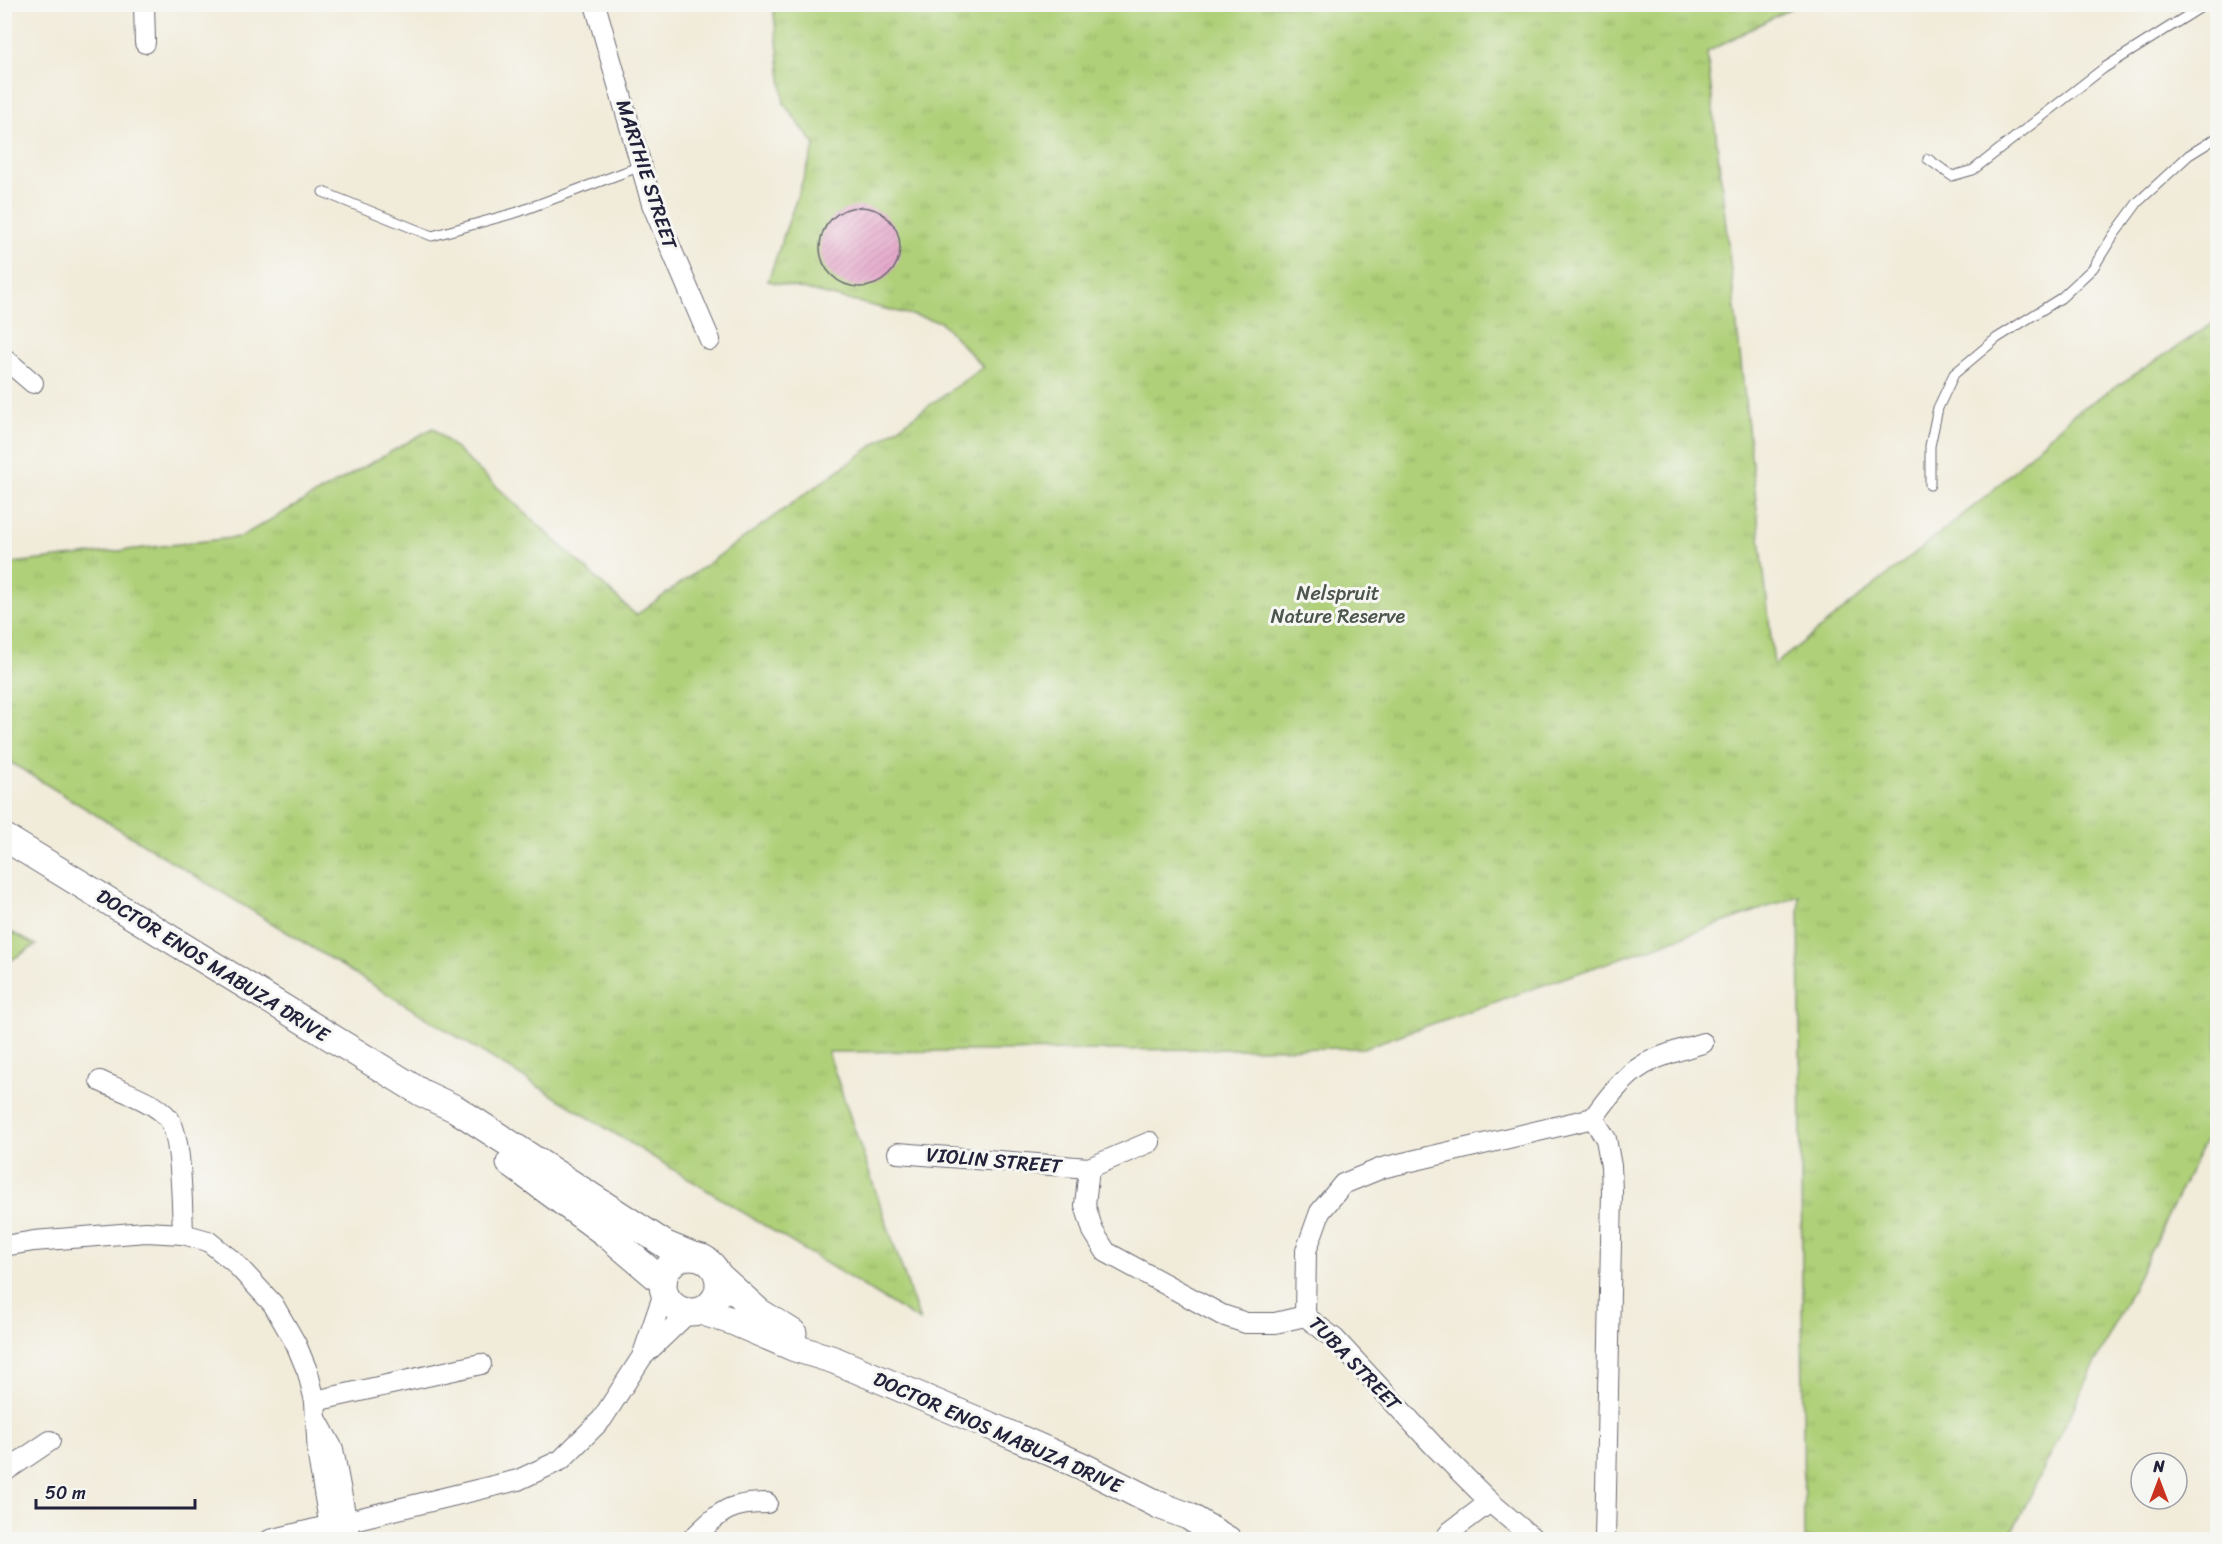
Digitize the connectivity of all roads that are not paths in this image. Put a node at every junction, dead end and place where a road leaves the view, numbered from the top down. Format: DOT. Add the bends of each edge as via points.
graph roads {
  1 [pos="144,4"];
  2 [pos="595,4"];
  3 [pos="2206,4"];
  4 [pos="145,43"];
  5 [pos="2217,137"];
  6 [pos="1928,159"];
  7 [pos="641,166"];
  8 [pos="323,192"];
  9 [pos="710,340"];
  10 [pos="4,358"];
  11 [pos="33,384"];
  12 [pos="1930,485"];
  13 [pos="4,837"];
  14 [pos="1703,1043"];
  15 [pos="99,1081"];
  16 [pos="422,1093"];
  17 [pos="1593,1118"];
  18 [pos="1150,1142"];
  19 [pos="898,1153"];
  20 [pos="1089,1168"];
  21 [pos="183,1234"];
  22 [pos="4,1246"];
  23 [pos="693,1256"];
  24 [pos="718,1275"];
  25 [pos="663,1287"];
  26 [pos="694,1312"];
  27 [pos="1305,1316"];
  28 [pos="642,1357"];
  29 [pos="834,1360"];
  30 [pos="481,1364"];
  31 [pos="315,1409"];
  32 [pos="50,1441"];
  33 [pos="4,1472"];
  34 [pos="1490,1502"];
  35 [pos="767,1503"];
  36 [pos="1161,1506"];
  37 [pos="339,1531"];
  38 [pos="270,1539"];
  39 [pos="691,1539"];
  40 [pos="1194,1539"];
  41 [pos="1228,1539"];
  42 [pos="1444,1539"];
  43 [pos="1535,1539"];
  44 [pos="1605,1539"];
  1 -- 4 [label="street"];
  2 -- 7 [label="street, MARTHIE STREET"];
  3 -- 6 [label="lane" via="2104,68 1973,170 1952,176"];
  5 -- 12 [label="lane" via="2188,155 2138,202 2093,268 2061,298 1997,338 1954,374 1938,408 1930,446"];
  7 -- 8 [label="lane" via="518,212 432,236"];
  7 -- 9 [label="street, MARTHIE STREET" via="652,204"];
  10 -- 11 [label="street"];
  13 -- 16 [label="main road, DOCTOR ENOS MABUZA DRIVE"];
  14 -- 17 [label="street" via="1652,1060 1629,1074"];
  15 -- 21 [label="street" via="154,1106 169,1119 177,1140"];
  16 -- 23 [label="main road, DOCTOR ENOS MABUZA DRIVE" via="456,1109 666,1245"];
  16 -- 25 [label="main road, DOCTOR ENOS MABUZA DRIVE" via="605,1233"];
  17 -- 27 [label="street, TUBA STREET" via="1382,1167 1343,1184 1320,1212 1306,1251"];
  17 -- 44 [label="street" via="1606,1139 1612,1192"];
  18 -- 20 [label="street, VIOLIN STREET"];
  19 -- 20 [label="street, VIOLIN STREET"];
  20 -- 27 [label="street, VIOLIN STREET" via="1085,1205 1093,1231 1106,1252 1222,1315 1246,1323 1275,1323"];
  21 -- 22 [label="street" via="34,1240"];
  21 -- 31 [label="street" via="208,1241 234,1262 273,1304 308,1373"];
  23 -- 24 [label="main road" via="704,1259"];
  23 -- 25 [label="main road" via="673,1262 666,1271"];
  24 -- 26 [label="main road" via="716,1297 709,1306"];
  24 -- 29 [label="main road, DOCTOR ENOS MABUZA DRIVE" via="759,1312"];
  25 -- 26 [label="main road" via="669,1302 678,1309"];
  25 -- 28 [label="street"];
  26 -- 28 [label="street"];
  26 -- 29 [label="main road, DOCTOR ENOS MABUZA DRIVE" via="732,1321"];
  27 -- 34 [label="street, TUBA STREET" via="1335,1339"];
  28 -- 37 [label="street" via="602,1419 561,1460 518,1480"];
  29 -- 36 [label="main road, DOCTOR ENOS MABUZA DRIVE" via="1082,1466"];
  30 -- 31 [label="street"];
  31 -- 37 [label="street" via="318,1456"];
  32 -- 33 [label="street"];
  34 -- 42 [label="street"];
  34 -- 43 [label="street, TUBA STREET"];
  35 -- 39 [label="street" via="743,1503 726,1509"];
  36 -- 40 [label="main road, DOCTOR ENOS MABUZA DRIVE"];
  36 -- 41 [label="main road, DOCTOR ENOS MABUZA DRIVE"];
  37 -- 38 [label="street"];
}
